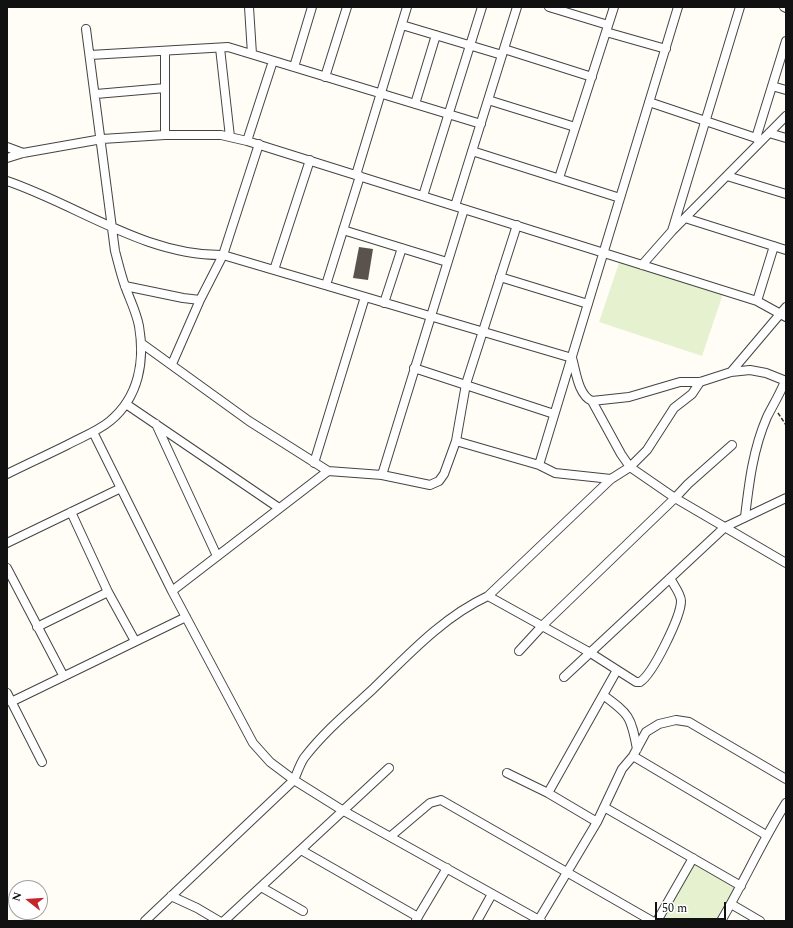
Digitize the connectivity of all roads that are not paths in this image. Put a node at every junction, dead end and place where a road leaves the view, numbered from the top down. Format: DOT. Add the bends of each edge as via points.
graph roads {
  1 [pos="249,7"];
  2 [pos="312,7"];
  3 [pos="347,7"];
  4 [pos="407,7"];
  5 [pos="482,7"];
  6 [pos="517,7"];
  7 [pos="549,7"];
  8 [pos="614,7"];
  9 [pos="678,7"];
  10 [pos="740,7"];
  11 [pos="402,25"];
  12 [pos="86,28"];
  13 [pos="607,29"];
  14 [pos="436,35"];
  15 [pos="786,41"];
  16 [pos="470,45"];
  17 [pos="220,48"];
  18 [pos="666,48"];
  19 [pos="165,51"];
  20 [pos="503,52"];
  21 [pos="90,54"];
  22 [pos="252,54"];
  23 [pos="273,61"];
  24 [pos="294,67"];
  25 [pos="326,77"];
  26 [pos="592,77"];
  27 [pos="772,86"];
  28 [pos="165,88"];
  29 [pos="786,90"];
  30 [pos="381,93"];
  31 [pos="96,94"];
  32 [pos="488,100"];
  33 [pos="649,102"];
  34 [pos="415,104"];
  35 [pos="449,114"];
  36 [pos="786,116"];
  37 [pos="706,121"];
  38 [pos="481,124"];
  39 [pos="576,127"];
  40 [pos="770,132"];
  41 [pos="166,135"];
  42 [pos="230,137"];
  43 [pos="786,138"];
  44 [pos="102,140"];
  45 [pos="247,140"];
  46 [pos="758,140"];
  47 [pos="259,144"];
  48 [pos="7,147"];
  49 [pos="472,151"];
  50 [pos="23,153"];
  51 [pos="7,158"];
  52 [pos="310,160"];
  53 [pos="358,175"];
  54 [pos="727,176"];
  55 [pos="559,178"];
  56 [pos="7,181"];
  57 [pos="786,194"];
  58 [pos="423,196"];
  59 [pos="620,198"];
  60 [pos="455,206"];
  61 [pos="464,209"];
  62 [pos="685,218"];
  63 [pos="517,225"];
  64 [pos="112,226"];
  65 [pos="343,230"];
  66 [pos="672,232"];
  67 [pos="774,246"];
  68 [pos="402,248"];
  69 [pos="786,250"];
  70 [pos="603,252"];
  71 [pos="223,254"];
  72 [pos="447,262"];
  73 [pos="642,265"];
  74 [pos="274,270"];
  75 [pos="500,277"];
  76 [pos="326,285"];
  77 [pos="125,286"];
  78 [pos="365,297"];
  79 [pos="200,300"];
  80 [pos="758,301"];
  81 [pos="384,303"];
  82 [pos="588,304"];
  83 [pos="786,307"];
  84 [pos="783,315"];
  85 [pos="430,317"];
  86 [pos="483,333"];
  87 [pos="141,343"];
  88 [pos="572,358"];
  89 [pos="172,364"];
  90 [pos="414,368"];
  91 [pos="731,372"];
  92 [pos="786,381"];
  93 [pos="700,382"];
  94 [pos="466,384"];
  95 [pos="592,401"];
  96 [pos="126,404"];
  97 [pos="554,414"];
  98 [pos="156,424"];
  99 [pos="94,432"];
  100 [pos="456,441"];
  101 [pos="732,445"];
  102 [pos="314,463"];
  103 [pos="538,465"];
  104 [pos="630,467"];
  105 [pos="328,471"];
  106 [pos="7,474"];
  107 [pos="382,475"];
  108 [pos="611,479"];
  109 [pos="122,488"];
  110 [pos="676,498"];
  111 [pos="786,498"];
  112 [pos="279,508"];
  113 [pos="71,512"];
  114 [pos="745,518"];
  115 [pos="725,528"];
  116 [pos="7,543"];
  117 [pos="217,556"];
  118 [pos="786,563"];
  119 [pos="7,568"];
  120 [pos="670,578"];
  121 [pos="172,591"];
  122 [pos="108,592"];
  123 [pos="488,596"];
  124 [pos="186,617"];
  125 [pos="38,626"];
  126 [pos="542,626"];
  127 [pos="135,642"];
  128 [pos="519,651"];
  129 [pos="589,652"];
  130 [pos="617,670"];
  131 [pos="63,676"];
  132 [pos="564,677"];
  133 [pos="7,693"];
  134 [pos="603,695"];
  135 [pos="11,702"];
  136 [pos="635,752"];
  137 [pos="42,762"];
  138 [pos="389,768"];
  139 [pos="508,773"];
  140 [pos="786,779"];
  141 [pos="294,780"];
  142 [pos="548,793"];
  143 [pos="786,803"];
  144 [pos="604,807"];
  145 [pos="342,810"];
  146 [pos="597,822"];
  147 [pos="766,835"];
  148 [pos="392,836"];
  149 [pos="301,850"];
  150 [pos="693,858"];
  151 [pos="446,868"];
  152 [pos="569,872"];
  153 [pos="741,886"];
  154 [pos="261,887"];
  155 [pos="492,894"];
  156 [pos="171,896"];
  157 [pos="731,904"];
  158 [pos="303,911"];
  159 [pos="417,919"];
  160 [pos="145,921"];
  161 [pos="219,921"];
  162 [pos="224,921"];
  163 [pos="477,921"];
  164 [pos="540,921"];
  165 [pos="652,921"];
  166 [pos="657,921"];
  167 [pos="722,921"];
  168 [pos="760,921"];
  1 -- 22 [label="street"];
  2 -- 24 [label="street"];
  3 -- 25 [label="street"];
  4 -- 11 [label="street"];
  5 -- 16 [label="street"];
  6 -- 20 [label="street"];
  7 -- 13 [label="street"];
  8 -- 13 [label="street"];
  9 -- 18 [label="street"];
  10 -- 37 [label="street"];
  11 -- 14 [label="street"];
  11 -- 30 [label="street"];
  12 -- 21 [label="street"];
  13 -- 18 [label="street"];
  13 -- 26 [label="street"];
  14 -- 16 [label="street"];
  14 -- 34 [label="street"];
  15 -- 27 [label="street"];
  16 -- 20 [label="street"];
  16 -- 35 [label="street"];
  17 -- 19 [label="street"];
  17 -- 22 [label="street" via="228,47"];
  17 -- 42 [label="street"];
  18 -- 33 [label="street"];
  19 -- 21 [label="street"];
  19 -- 28 [label="street"];
  20 -- 26 [label="street"];
  20 -- 32 [label="street"];
  21 -- 31 [label="street"];
  22 -- 23 [label="street"];
  23 -- 24 [label="street"];
  23 -- 45 [label="street"];
  24 -- 25 [label="street"];
  25 -- 30 [label="street"];
  26 -- 39 [label="street"];
  27 -- 29 [label="street"];
  27 -- 46 [label="street"];
  28 -- 31 [label="street"];
  28 -- 41 [label="street"];
  30 -- 34 [label="street"];
  30 -- 53 [label="street"];
  31 -- 44 [label="street"];
  32 -- 38 [label="street"];
  32 -- 39 [label="street"];
  33 -- 37 [label="street"];
  33 -- 59 [label="street"];
  34 -- 35 [label="street"];
  35 -- 38 [label="street"];
  35 -- 58 [label="street"];
  36 -- 40 [label="street"];
  37 -- 46 [label="street"];
  37 -- 66 [label="street"];
  38 -- 49 [label="street"];
  39 -- 55 [label="street"];
  40 -- 43 [label="street"];
  40 -- 46 [label="street"];
  41 -- 42 [label="street"];
  41 -- 44 [label="street"];
  42 -- 45 [label="street"];
  44 -- 50 [label="street"];
  44 -- 64 [label="street"];
  45 -- 47 [label="street"];
  46 -- 54 [label="street"];
  47 -- 52 [label="street"];
  47 -- 71 [label="street"];
  48 -- 50 [label="street"];
  49 -- 55 [label="street"];
  49 -- 60 [label="street"];
  50 -- 51 [label="street"];
  52 -- 53 [label="street"];
  52 -- 74 [label="street"];
  53 -- 58 [label="street"];
  53 -- 65 [label="street"];
  54 -- 57 [label="street"];
  54 -- 62 [label="street"];
  55 -- 59 [label="street"];
  56 -- 64 [label="street" via="34,190"];
  58 -- 60 [label="street"];
  59 -- 70 [label="street"];
  60 -- 61 [label="street"];
  61 -- 63 [label="street"];
  61 -- 72 [label="street"];
  62 -- 66 [label="street"];
  62 -- 67 [label="street"];
  63 -- 70 [label="street"];
  63 -- 75 [label="street"];
  64 -- 71 [label="street" via="134,237 188,252"];
  64 -- 77 [label="street" via="116,255"];
  65 -- 68 [label="street"];
  65 -- 76 [label="street"];
  66 -- 73 [label="street"];
  67 -- 69 [label="street"];
  67 -- 80 [label="street"];
  68 -- 72 [label="street"];
  68 -- 81 [label="street"];
  70 -- 73 [label="street"];
  70 -- 82 [label="street"];
  71 -- 74 [label="street"];
  71 -- 79 [label="street"];
  72 -- 85 [label="street"];
  73 -- 80 [label="street"];
  74 -- 76 [label="street"];
  75 -- 82 [label="street"];
  75 -- 86 [label="street"];
  76 -- 78 [label="street"];
  77 -- 79 [label="street"];
  77 -- 87 [label="street" via="136,312"];
  78 -- 81 [label="street"];
  78 -- 102 [label="street"];
  79 -- 89 [label="street"];
  80 -- 84 [label="street"];
  81 -- 85 [label="street"];
  82 -- 88 [label="street"];
  83 -- 84 [label="street"];
  84 -- 91 [label="street"];
  85 -- 86 [label="street"];
  85 -- 90 [label="street"];
  86 -- 88 [label="street"];
  86 -- 94 [label="street"];
  87 -- 89 [label="street"];
  87 -- 96 [label="street" via="137,381"];
  88 -- 95 [label="street" via="582,393 586,399"];
  88 -- 97 [label="street"];
  89 -- 102 [label="street" via="249,421"];
  90 -- 94 [label="street"];
  90 -- 107 [label="street"];
  91 -- 92 [label="street" via="750,370"];
  91 -- 93 [label="street"];
  92 -- 114 [label="street" via="766,421 751,466"];
  93 -- 95 [label="street" via="680,382 628,397"];
  93 -- 104 [label="street" via="692,394 674,408 647,450"];
  94 -- 97 [label="street"];
  94 -- 100 [label="street"];
  95 -- 104 [label="street" via="620,454"];
  96 -- 98 [label="street"];
  96 -- 99 [label="street" via="110,421"];
  97 -- 103 [label="street"];
  98 -- 112 [label="street"];
  98 -- 117 [label="street"];
  99 -- 106 [label="street"];
  99 -- 109 [label="street"];
  100 -- 103 [label="street"];
  100 -- 107 [label="street" via="444,474 430,485"];
  101 -- 110 [label="street"];
  102 -- 105 [label="street"];
  103 -- 108 [label="street" via="565,475"];
  104 -- 108 [label="street"];
  104 -- 110 [label="street"];
  105 -- 107 [label="street"];
  105 -- 112 [label="street"];
  108 -- 123 [label="street"];
  109 -- 113 [label="street"];
  109 -- 121 [label="street"];
  110 -- 115 [label="street"];
  110 -- 126 [label="street"];
  111 -- 114 [label="street"];
  112 -- 117 [label="street"];
  113 -- 116 [label="street"];
  113 -- 122 [label="street"];
  114 -- 115 [label="street"];
  115 -- 118 [label="street"];
  115 -- 120 [label="street"];
  117 -- 121 [label="street"];
  119 -- 125 [label="street"];
  120 -- 129 [label="street"];
  120 -- 130 [label="street" via="681,600 666,644 640,682"];
  121 -- 124 [label="street"];
  122 -- 125 [label="street"];
  122 -- 127 [label="street"];
  123 -- 126 [label="street"];
  123 -- 141 [label="street" via="450,617 322,736 303,759"];
  124 -- 127 [label="street"];
  124 -- 141 [label="street" via="252,743 270,762"];
  125 -- 131 [label="street"];
  126 -- 128 [label="street"];
  126 -- 129 [label="street"];
  127 -- 131 [label="street"];
  129 -- 130 [label="street"];
  129 -- 132 [label="street"];
  130 -- 134 [label="street"];
  131 -- 135 [label="street"];
  133 -- 135 [label="street"];
  134 -- 136 [label="street" via="626,713 631,721"];
  134 -- 142 [label="street"];
  135 -- 137 [label="street"];
  136 -- 140 [label="street" via="646,732 659,724 676,720 689,722"];
  136 -- 144 [label="street" via="622,769"];
  136 -- 147 [label="street"];
  138 -- 145 [label="street"];
  139 -- 142 [label="street"];
  141 -- 145 [label="street"];
  141 -- 156 [label="street"];
  142 -- 146 [label="street"];
  143 -- 147 [label="street"];
  144 -- 146 [label="street"];
  144 -- 150 [label="street"];
  145 -- 148 [label="street"];
  145 -- 149 [label="street"];
  146 -- 152 [label="street"];
  147 -- 153 [label="street"];
  148 -- 151 [label="street"];
  148 -- 152 [label="street" via="430,803 441,800"];
  149 -- 154 [label="street"];
  149 -- 159 [label="street"];
  150 -- 153 [label="street"];
  150 -- 166 [label="street"];
  151 -- 155 [label="street"];
  151 -- 159 [label="street"];
  152 -- 164 [label="street"];
  152 -- 165 [label="street"];
  153 -- 157 [label="street"];
  154 -- 158 [label="street"];
  154 -- 162 [label="street"];
  155 -- 163 [label="street"];
  155 -- 164 [label="street"];
  156 -- 160 [label="street"];
  156 -- 161 [label="street"];
  157 -- 167 [label="street"];
  157 -- 168 [label="street"];
}
